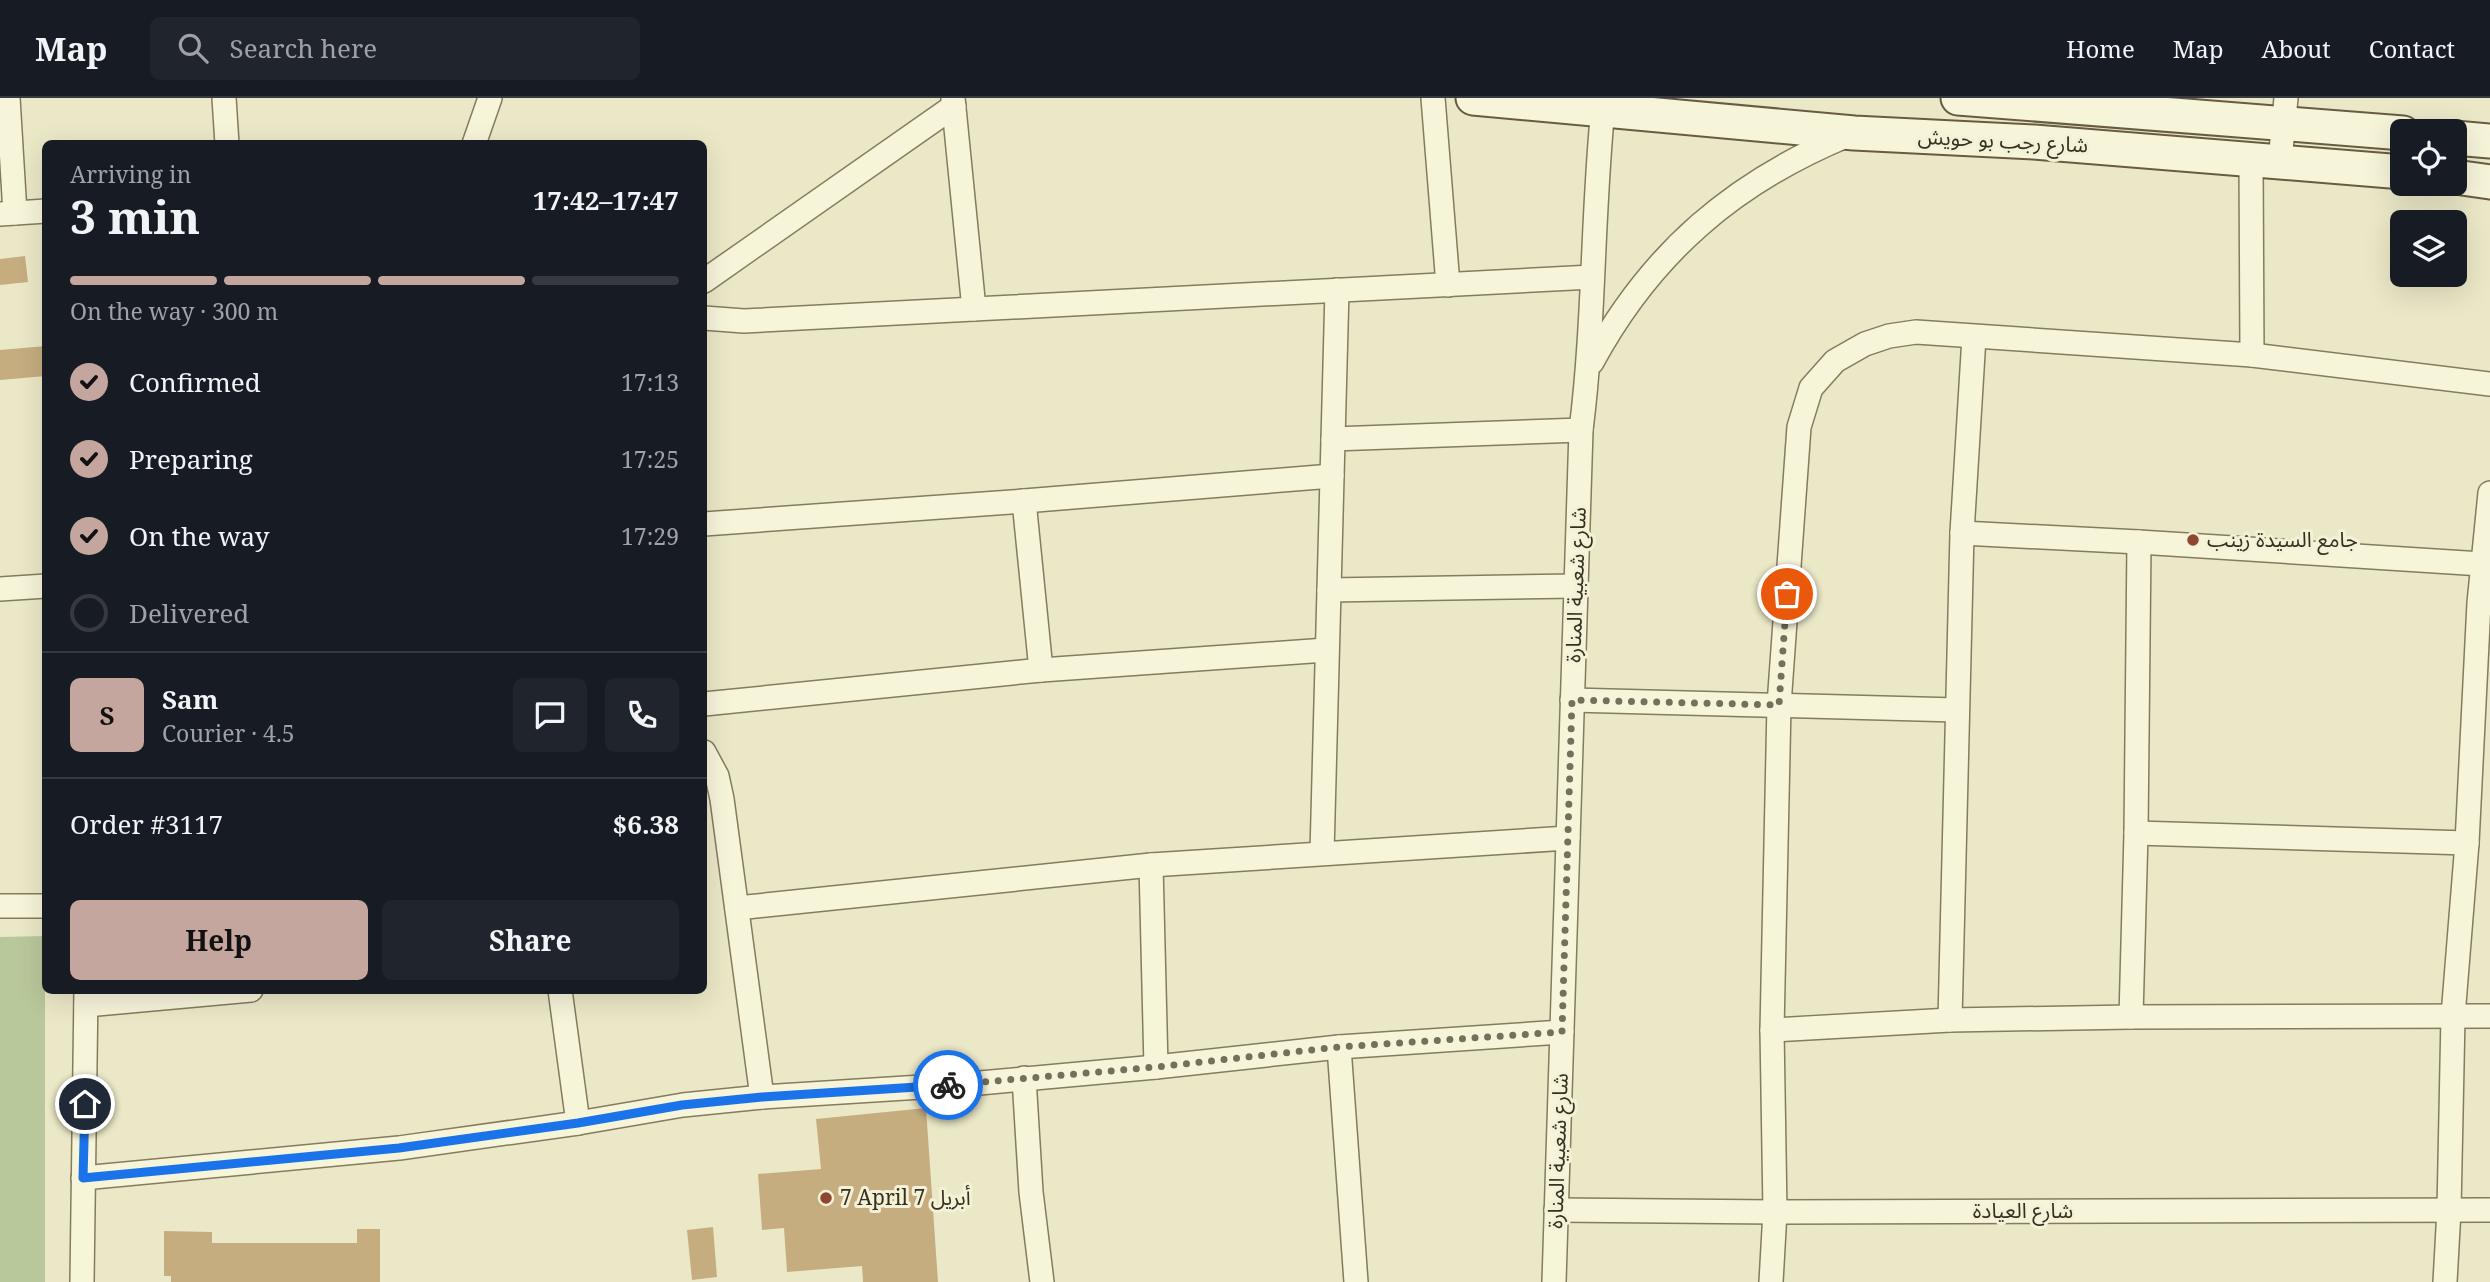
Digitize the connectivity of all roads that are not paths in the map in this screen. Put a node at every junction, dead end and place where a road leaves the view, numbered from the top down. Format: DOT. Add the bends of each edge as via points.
graph roads {
  1 [pos="8,98"];
  2 [pos="224,98"];
  3 [pos="490,98"];
  4 [pos="1433,98"];
  5 [pos="1473,98"];
  6 [pos="1958,98"];
  7 [pos="954,102"];
  8 [pos="1603,103"];
  9 [pos="2040,106"];
  10 [pos="2285,111"];
  11 [pos="2390,131"];
  12 [pos="1854,133"];
  13 [pos="2467,139"];
  14 [pos="227,140"];
  15 [pos="475,140"];
  16 [pos="2490,141"];
  17 [pos="2034,142"];
  18 [pos="2265,160"];
  19 [pos="2390,171"];
  20 [pos="2467,179"];
  21 [pos="2490,182"];
  22 [pos="42,211"];
  23 [pos="7,214"];
  24 [pos="1592,277"];
  25 [pos="707,279"];
  26 [pos="1448,285"];
  27 [pos="1337,290"];
  28 [pos="974,309"];
  29 [pos="707,318"];
  30 [pos="1974,337"];
  31 [pos="2252,355"];
  32 [pos="1589,368"];
  33 [pos="2490,384"];
  34 [pos="1581,430"];
  35 [pos="1333,439"];
  36 [pos="1332,476"];
  37 [pos="2490,493"];
  38 [pos="1024,501"];
  39 [pos="707,524"];
  40 [pos="1962,533"];
  41 [pos="2139,541"];
  42 [pos="2482,564"];
  43 [pos="42,586"];
  44 [pos="1576,586"];
  45 [pos="0,589"];
  46 [pos="1329,590"];
  47 [pos="1326,650"];
  48 [pos="1041,670"];
  49 [pos="1572,700"];
  50 [pos="707,704"];
  51 [pos="1779,705"];
  52 [pos="1957,710"];
  53 [pos="707,762"];
  54 [pos="2136,833"];
  55 [pos="1568,838"];
  56 [pos="2467,843"];
  57 [pos="1322,853"];
  58 [pos="1151,865"];
  59 [pos="0,906"];
  60 [pos="42,906"];
  61 [pos="737,908"];
  62 [pos="168,994"];
  63 [pos="561,994"];
  64 [pos="86,998"];
  65 [pos="2453,1016"];
  66 [pos="2490,1016"];
  67 [pos="2131,1017"];
  68 [pos="1950,1020"];
  69 [pos="1772,1030"];
  70 [pos="1562,1032"];
  71 [pos="1339,1047"];
  72 [pos="1156,1067"];
  73 [pos="1024,1078"];
  74 [pos="762,1097"];
  75 [pos="578,1123"];
  76 [pos="83,1178"];
  77 [pos="1556,1210"];
  78 [pos="2449,1210"];
  79 [pos="2490,1210"];
  80 [pos="1774,1212"];
  81 [pos="82,1282"];
  82 [pos="1042,1282"];
  83 [pos="1356,1282"];
  84 [pos="1554,1282"];
  85 [pos="1771,1282"];
  86 [pos="2445,1282"];
  1 -- 23 [label="street"];
  2 -- 14 [label="street"];
  3 -- 15 [label="street"];
  4 -- 26 [label="street"];
  5 -- 8 [label="main road, شارع رجب بو حويش"];
  6 -- 9 [label="main road, شارع رجب بو حويش"];
  7 -- 25 [label="street"];
  7 -- 28 [label="street"];
  8 -- 12 [label="main road, شارع رجب بو حويش"];
  8 -- 24 [label="street, شارع شعبية المنارة"];
  9 -- 10 [label="main road, شارع رجب بو حويش"];
  9 -- 17 [label="main road"];
  10 -- 11 [label="main road, شارع رجب بو حويش"];
  10 -- 18 [label="street"];
  12 -- 17 [label="main road, شارع رجب بو حويش"];
  12 -- 32 [label="street" via="1780,166 1735,195 1683,238 1630,299"];
  13 -- 16 [label="main road"];
  17 -- 18 [label="main road, شارع رجب بو حويش"];
  18 -- 19 [label="main road, شارع رجب بو حويش"];
  18 -- 31 [label="street"];
  20 -- 21 [label="main road"];
  22 -- 23 [label="street"];
  24 -- 26 [label="street"];
  24 -- 32 [label="street, شارع شعبية المنارة"];
  26 -- 27 [label="street"];
  27 -- 28 [label="street"];
  27 -- 35 [label="street"];
  28 -- 29 [label="street" via="744,321"];
  30 -- 31 [label="street"];
  30 -- 40 [label="street"];
  30 -- 51 [label="street" via="1916,332 1889,336 1835,360 1811,388 1799,427"];
  31 -- 33 [label="street"];
  32 -- 34 [label="street, شارع شعبية المنارة"];
  34 -- 35 [label="street"];
  34 -- 44 [label="street, شارع شعبية المنارة"];
  35 -- 36 [label="street"];
  36 -- 38 [label="street"];
  36 -- 46 [label="street"];
  37 -- 42 [label="street"];
  38 -- 39 [label="street"];
  38 -- 48 [label="street"];
  40 -- 41 [label="street"];
  40 -- 52 [label="street"];
  41 -- 42 [label="street"];
  41 -- 54 [label="street"];
  42 -- 56 [label="street"];
  43 -- 45 [label="street"];
  44 -- 46 [label="street"];
  44 -- 49 [label="street, شارع شعبية المنارة"];
  46 -- 47 [label="street"];
  47 -- 48 [label="street"];
  47 -- 57 [label="street"];
  48 -- 50 [label="street"];
  49 -- 51 [label="street"];
  49 -- 55 [label="street, شارع شعبية المنارة"];
  51 -- 52 [label="street"];
  51 -- 69 [label="street"];
  52 -- 68 [label="street"];
  53 -- 61 [label="street" via="722,799"];
  54 -- 56 [label="street"];
  54 -- 67 [label="street"];
  55 -- 57 [label="street"];
  55 -- 70 [label="street, شارع شعبية المنارة"];
  56 -- 65 [label="street"];
  57 -- 58 [label="street"];
  58 -- 61 [label="street"];
  58 -- 72 [label="street"];
  59 -- 60 [label="street"];
  61 -- 74 [label="street"];
  62 -- 64 [label="street"];
  63 -- 75 [label="street"];
  64 -- 76 [label="street"];
  65 -- 66 [label="street"];
  65 -- 67 [label="street"];
  65 -- 78 [label="street"];
  67 -- 68 [label="street"];
  68 -- 69 [label="street"];
  69 -- 80 [label="street"];
  70 -- 71 [label="street"];
  70 -- 77 [label="street, شارع شعبية المنارة"];
  71 -- 72 [label="street"];
  71 -- 83 [label="street"];
  72 -- 73 [label="street"];
  73 -- 74 [label="street"];
  73 -- 82 [label="street"];
  74 -- 75 [label="street"];
  75 -- 76 [label="street" via="399,1148"];
  76 -- 81 [label="street"];
  77 -- 80 [label="street, شارع العيادة"];
  77 -- 84 [label="street, شارع شعبية المنارة"];
  78 -- 79 [label="street, شارع العيادة"];
  78 -- 80 [label="street, شارع العيادة"];
  78 -- 86 [label="street"];
  80 -- 85 [label="street"];
}
